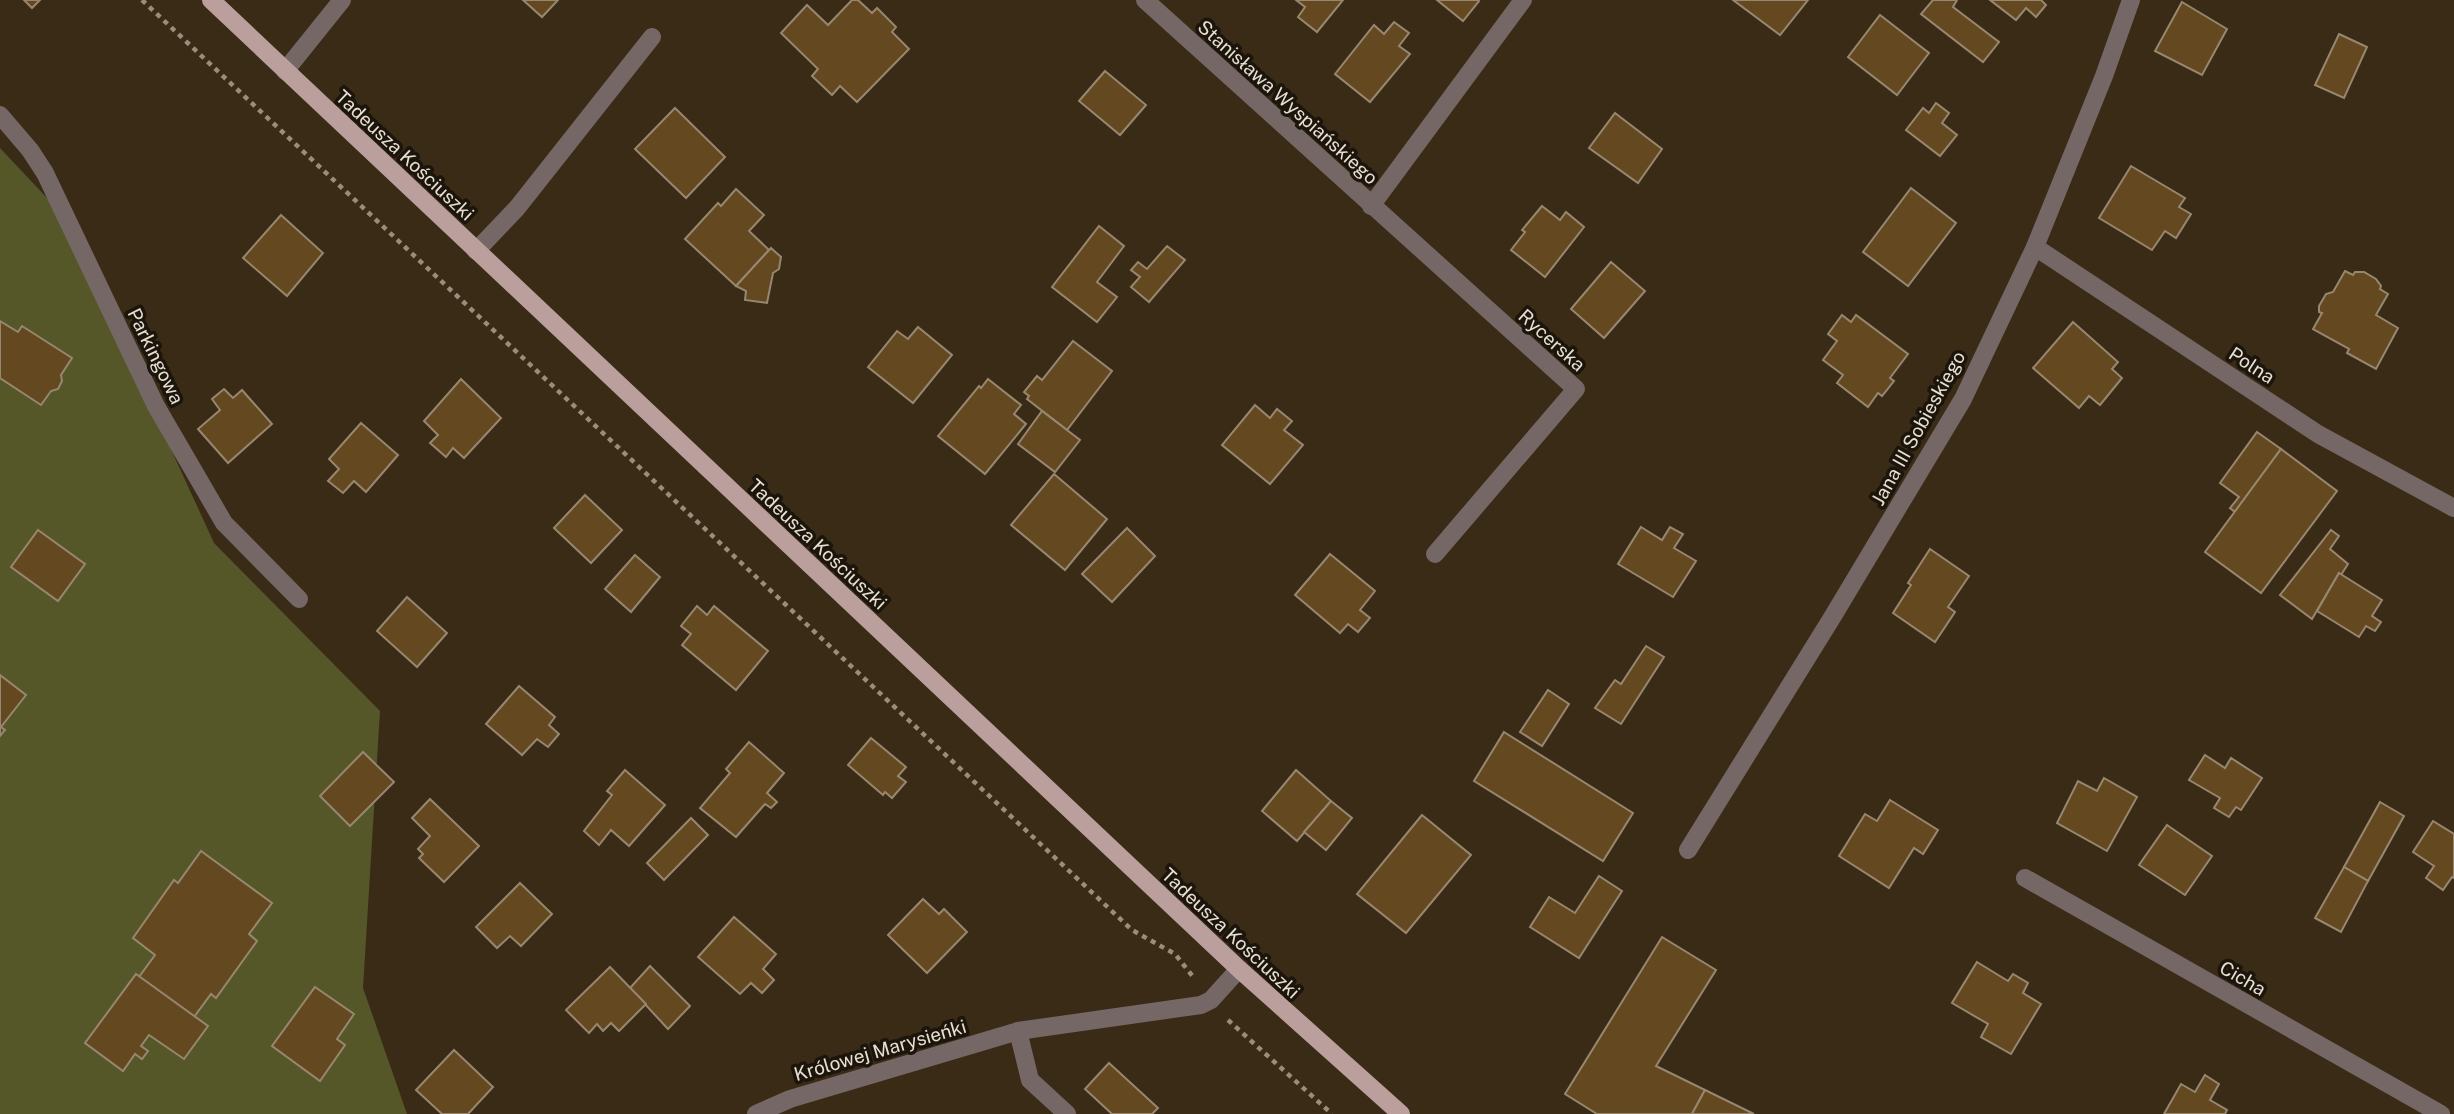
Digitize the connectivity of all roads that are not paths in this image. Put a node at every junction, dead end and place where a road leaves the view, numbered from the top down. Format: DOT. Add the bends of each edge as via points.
graph roads {
  1 [pos="211,0"];
  2 [pos="342,0"];
  3 [pos="1145,0"];
  4 [pos="1523,0"];
  5 [pos="2132,0"];
  6 [pos="652,37"];
  7 [pos="285,71"];
  8 [pos="0,115"];
  9 [pos="1371,206"];
  10 [pos="2035,247"];
  11 [pos="476,251"];
  12 [pos="2454,508"];
  13 [pos="1435,554"];
  14 [pos="299,599"];
  15 [pos="1688,850"];
  16 [pos="2025,878"];
  17 [pos="1238,969"];
  18 [pos="1018,1031"];
  19 [pos="757,1114"];
  20 [pos="1067,1114"];
  21 [pos="1401,1114"];
  22 [pos="2441,1114"];
  1 -- 7 [label="main road, Tadeusza Kościuszki"];
  2 -- 7 [label="street"];
  3 -- 9 [label="street, Stanisława Wyspiańskiego"];
  4 -- 9 [label="street"];
  5 -- 10 [label="street, Jana III Sobieskiego"];
  6 -- 11 [label="street" via="517,208"];
  7 -- 11 [label="main road, Tadeusza Kościuszki"];
  8 -- 14 [label="street, Parkingowa" via="45,173 156,407 223,523"];
  9 -- 13 [label="street, Rycerska" via="1576,389"];
  10 -- 12 [label="street, Polna" via="2318,433"];
  10 -- 15 [label="street, Jana III Sobieskiego" via="1963,399"];
  11 -- 17 [label="main road, Tadeusza Kościuszki"];
  16 -- 22 [label="street, Cicha"];
  17 -- 18 [label="street, Królowej Marysieńki" via="1201,1005"];
  17 -- 21 [label="main road, Tadeusza Kościuszki"];
  18 -- 19 [label="street, Królowej Marysieńki" via="790,1099"];
  18 -- 20 [label="street" via="1030,1080"];
}
